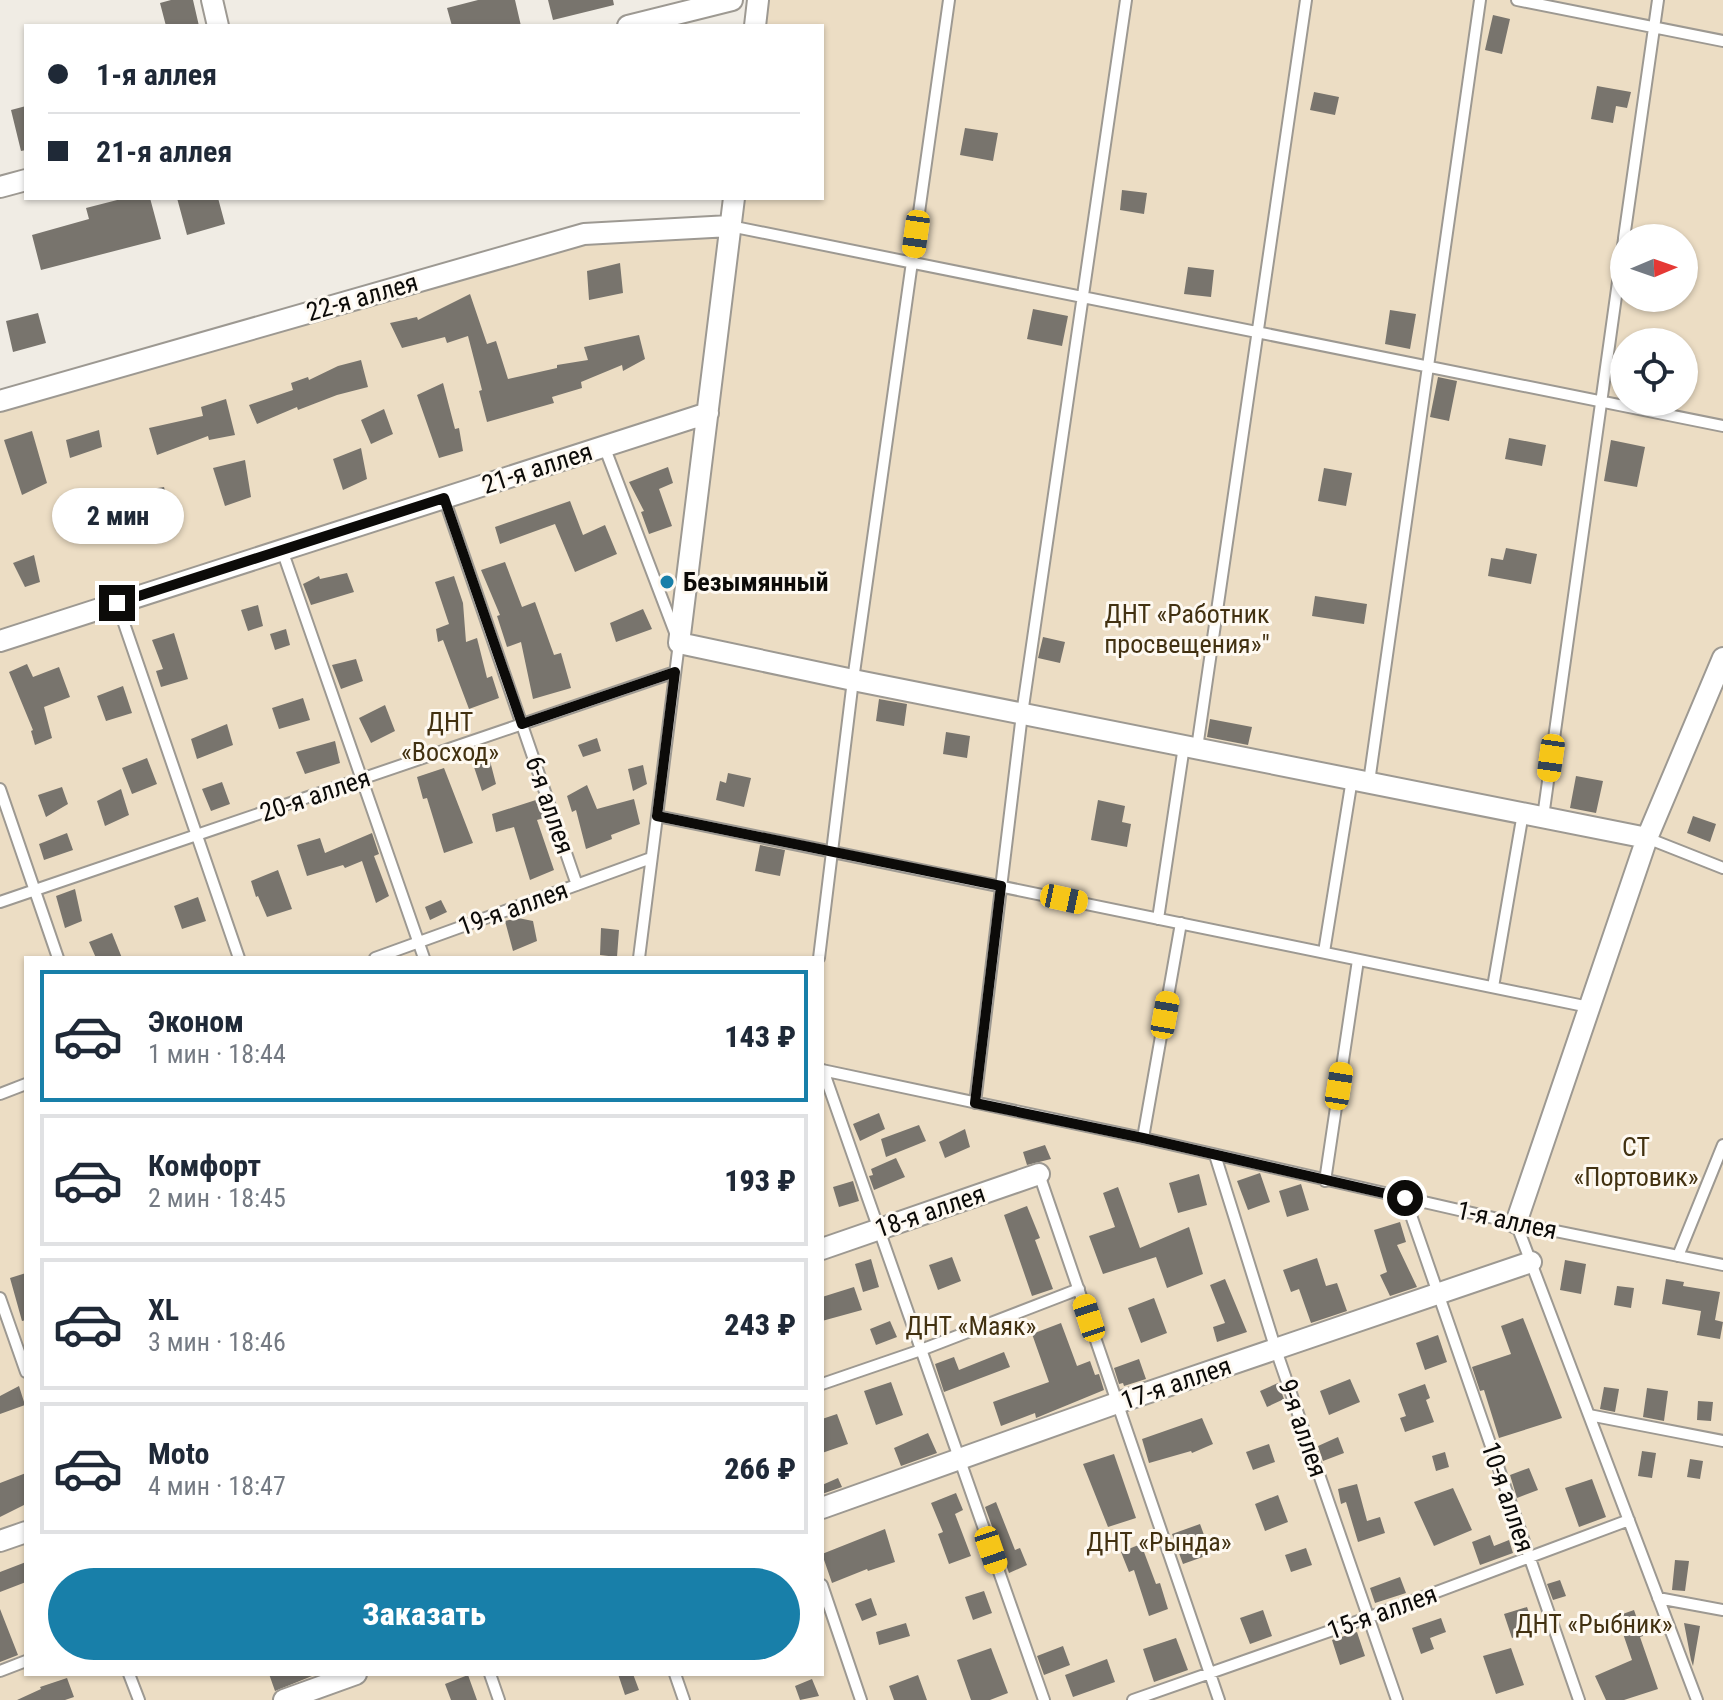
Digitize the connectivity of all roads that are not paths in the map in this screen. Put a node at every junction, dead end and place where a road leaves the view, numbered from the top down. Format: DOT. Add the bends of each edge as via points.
graph roads {
  1 [pos="212,0"];
  2 [pos="732,0"];
  3 [pos="758,0"];
  4 [pos="949,0"];
  5 [pos="1126,0"];
  6 [pos="1306,0"];
  7 [pos="1480,0"];
  8 [pos="1517,0"];
  9 [pos="1658,0"];
  10 [pos="218,24"];
  11 [pos="636,24"];
  12 [pos="755,24"];
  13 [pos="1654,27"];
  14 [pos="1723,41"];
  15 [pos="24,181"];
  16 [pos="0,187"];
  17 [pos="734,200"];
  18 [pos="1626,224"];
  19 [pos="730,226"];
  20 [pos="912,263"];
  21 [pos="1083,297"];
  22 [pos="1614,312"];
  23 [pos="1258,332"];
  24 [pos="1428,366"];
  25 [pos="0,401"];
  26 [pos="1601,401"];
  27 [pos="708,413"];
  28 [pos="1723,426"];
  29 [pos="604,446"];
  30 [pos="444,498"];
  31 [pos="282,550"];
  32 [pos="117,603"];
  33 [pos="0,641"];
  34 [pos="679,643"];
  35 [pos="1723,658"];
  36 [pos="675,672"];
  37 [pos="853,680"];
  38 [pos="1022,714"];
  39 [pos="522,724"];
  40 [pos="1191,747"];
  41 [pos="361,779"];
  42 [pos="1360,781"];
  43 [pos="0,789"];
  44 [pos="1533,815"];
  45 [pos="657,816"];
  46 [pos="197,835"];
  47 [pos="1647,838"];
  48 [pos="832,852"];
  49 [pos="651,858"];
  50 [pos="1723,868"];
  51 [pos="577,885"];
  52 [pos="1001,886"];
  53 [pos="35,890"];
  54 [pos="0,902"];
  55 [pos="1158,919"];
  56 [pos="1181,923"];
  57 [pos="419,942"];
  58 [pos="1324,952"];
  59 [pos="57,956"];
  60 [pos="238,956"];
  61 [pos="380,956"];
  62 [pos="423,956"];
  63 [pos="639,956"];
  64 [pos="819,956"];
  65 [pos="1358,960"];
  66 [pos="1493,987"];
  67 [pos="1589,1007"];
  68 [pos="824,1070"];
  69 [pos="824,1076"];
  70 [pos="24,1085"];
  71 [pos="0,1094"];
  72 [pos="975,1103"];
  73 [pos="1143,1138"];
  74 [pos="1723,1145"];
  75 [pos="1215,1155"];
  76 [pos="1039,1174"];
  77 [pos="1325,1181"];
  78 [pos="1405,1198"];
  79 [pos="1516,1223"];
  80 [pos="877,1229"];
  81 [pos="824,1248"];
  82 [pos="1678,1256"];
  83 [pos="1531,1262"];
  84 [pos="1723,1265"];
  85 [pos="1079,1289"];
  86 [pos="1438,1294"];
  87 [pos="0,1298"];
  88 [pos="921,1350"];
  89 [pos="1276,1350"];
  90 [pos="24,1366"];
  91 [pos="824,1383"];
  92 [pos="1117,1403"];
  93 [pos="1589,1415"];
  94 [pos="1723,1441"];
  95 [pos="959,1459"];
  96 [pos="824,1507"];
  97 [pos="1629,1520"];
  98 [pos="24,1533"];
  99 [pos="0,1541"];
  100 [pos="1529,1557"];
  101 [pos="824,1591"];
  102 [pos="1658,1598"];
  103 [pos="1723,1610"];
  104 [pos="1367,1618"];
  105 [pos="24,1662"];
  106 [pos="0,1671"];
  107 [pos="1209,1673"];
  108 [pos="130,1676"];
  109 [pos="350,1676"];
  110 [pos="491,1676"];
  111 [pos="676,1676"];
  112 [pos="315,1688"];
  113 [pos="139,1700"];
  114 [pos="284,1700"];
  115 [pos="499,1700"];
  116 [pos="684,1700"];
  117 [pos="861,1700"];
  118 [pos="1044,1700"];
  119 [pos="1133,1700"];
  120 [pos="1219,1700"];
  121 [pos="1397,1700"];
  122 [pos="1579,1700"];
  123 [pos="1697,1700"];
  1 -- 10 [label="street"];
  2 -- 11 [label="street"];
  3 -- 12 [label="street"];
  4 -- 20 [label="lane"];
  5 -- 21 [label="lane"];
  6 -- 23 [label="lane"];
  7 -- 24 [label="lane"];
  8 -- 13 [label="lane"];
  9 -- 13 [label="lane"];
  13 -- 14 [label="lane"];
  13 -- 18 [label="lane"];
  15 -- 16 [label="street"];
  17 -- 19 [label="street"];
  19 -- 20 [label="lane"];
  19 -- 25 [label="street, 22-я аллея" via="584,234"];
  19 -- 27 [label="street"];
  20 -- 21 [label="lane"];
  20 -- 37 [label="lane"];
  21 -- 23 [label="lane"];
  21 -- 38 [label="lane"];
  22 -- 26 [label="lane"];
  23 -- 24 [label="lane"];
  23 -- 40 [label="lane"];
  24 -- 26 [label="lane"];
  24 -- 42 [label="lane"];
  26 -- 28 [label="lane"];
  26 -- 44 [label="lane"];
  27 -- 29 [label="street, 21-я аллея"];
  27 -- 34 [label="street"];
  29 -- 30 [label="street, 21-я аллея"];
  29 -- 34 [label="lane"];
  30 -- 31 [label="street, 21-я аллея"];
  30 -- 39 [label="lane, 6-я аллея"];
  31 -- 32 [label="street, 21-я аллея"];
  31 -- 41 [label="lane"];
  32 -- 33 [label="street, 21-я аллея"];
  32 -- 46 [label="lane"];
  34 -- 36 [label="lane"];
  34 -- 37 [label="street"];
  35 -- 47 [label="street"];
  36 -- 39 [label="lane, 20-я аллея"];
  36 -- 45 [label="lane"];
  37 -- 38 [label="street"];
  37 -- 48 [label="lane"];
  38 -- 40 [label="street"];
  38 -- 52 [label="lane"];
  39 -- 41 [label="lane, 20-я аллея"];
  39 -- 51 [label="lane, 6-я аллея"];
  40 -- 42 [label="street"];
  40 -- 55 [label="lane"];
  41 -- 46 [label="lane, 20-я аллея"];
  41 -- 57 [label="lane"];
  42 -- 44 [label="street"];
  42 -- 58 [label="lane"];
  43 -- 53 [label="lane"];
  44 -- 47 [label="street"];
  44 -- 66 [label="lane"];
  45 -- 48 [label="lane"];
  45 -- 49 [label="lane"];
  46 -- 53 [label="lane, 20-я аллея"];
  46 -- 60 [label="lane"];
  47 -- 50 [label="lane"];
  47 -- 67 [label="street"];
  48 -- 52 [label="lane"];
  48 -- 64 [label="lane"];
  49 -- 51 [label="lane, 19-я аллея"];
  49 -- 63 [label="lane"];
  51 -- 57 [label="lane, 19-я аллея"];
  52 -- 55 [label="lane"];
  52 -- 72 [label="lane"];
  53 -- 54 [label="lane, 20-я аллея"];
  53 -- 59 [label="lane"];
  55 -- 56 [label="lane"];
  56 -- 58 [label="lane"];
  56 -- 73 [label="lane"];
  57 -- 61 [label="lane, 19-я аллея"];
  57 -- 62 [label="lane"];
  58 -- 65 [label="lane"];
  65 -- 66 [label="lane"];
  65 -- 77 [label="lane"];
  66 -- 67 [label="lane"];
  67 -- 79 [label="street"];
  68 -- 72 [label="lane, 1-я аллея"];
  69 -- 80 [label="lane"];
  70 -- 71 [label="lane"];
  72 -- 73 [label="lane, 1-я аллея"];
  73 -- 75 [label="lane, 1-я аллея"];
  74 -- 82 [label="lane"];
  75 -- 77 [label="lane, 1-я аллея"];
  75 -- 89 [label="lane, 9-я аллея"];
  76 -- 80 [label="street, 18-я аллея"];
  76 -- 85 [label="lane"];
  77 -- 78 [label="lane, 1-я аллея"];
  78 -- 79 [label="lane, 1-я аллея"];
  78 -- 86 [label="lane, 10-я аллея"];
  79 -- 82 [label="lane, 1-я аллея"];
  79 -- 83 [label="lane"];
  80 -- 81 [label="street, 18-я аллея"];
  80 -- 88 [label="lane"];
  82 -- 84 [label="lane, 1-я аллея"];
  83 -- 86 [label="street, 17-я аллея"];
  83 -- 93 [label="lane"];
  85 -- 88 [label="lane"];
  85 -- 92 [label="lane"];
  86 -- 89 [label="street, 17-я аллея"];
  86 -- 100 [label="lane, 10-я аллея"];
  87 -- 90 [label="lane"];
  88 -- 91 [label="lane"];
  88 -- 95 [label="lane"];
  89 -- 92 [label="street, 17-я аллея"];
  89 -- 104 [label="lane, 9-я аллея"];
  92 -- 95 [label="street, 17-я аллея"];
  92 -- 107 [label="lane"];
  93 -- 94 [label="lane"];
  93 -- 97 [label="lane"];
  95 -- 96 [label="street, 17-я аллея"];
  95 -- 118 [label="lane"];
  97 -- 100 [label="lane, 15-я аллея"];
  97 -- 102 [label="lane"];
  98 -- 99 [label="street"];
  100 -- 104 [label="lane, 15-я аллея"];
  100 -- 122 [label="lane, 10-я аллея"];
  101 -- 117 [label="lane"];
  102 -- 103 [label="lane"];
  102 -- 123 [label="lane"];
  104 -- 107 [label="lane, 15-я аллея"];
  104 -- 121 [label="lane, 9-я аллея"];
  105 -- 106 [label="lane"];
  107 -- 119 [label="lane, 15-я аллея"];
  107 -- 120 [label="lane"];
  108 -- 113 [label="lane"];
  109 -- 112 [label="street"];
  110 -- 115 [label="lane"];
  111 -- 116 [label="lane"];
  112 -- 114 [label="street"];
}
